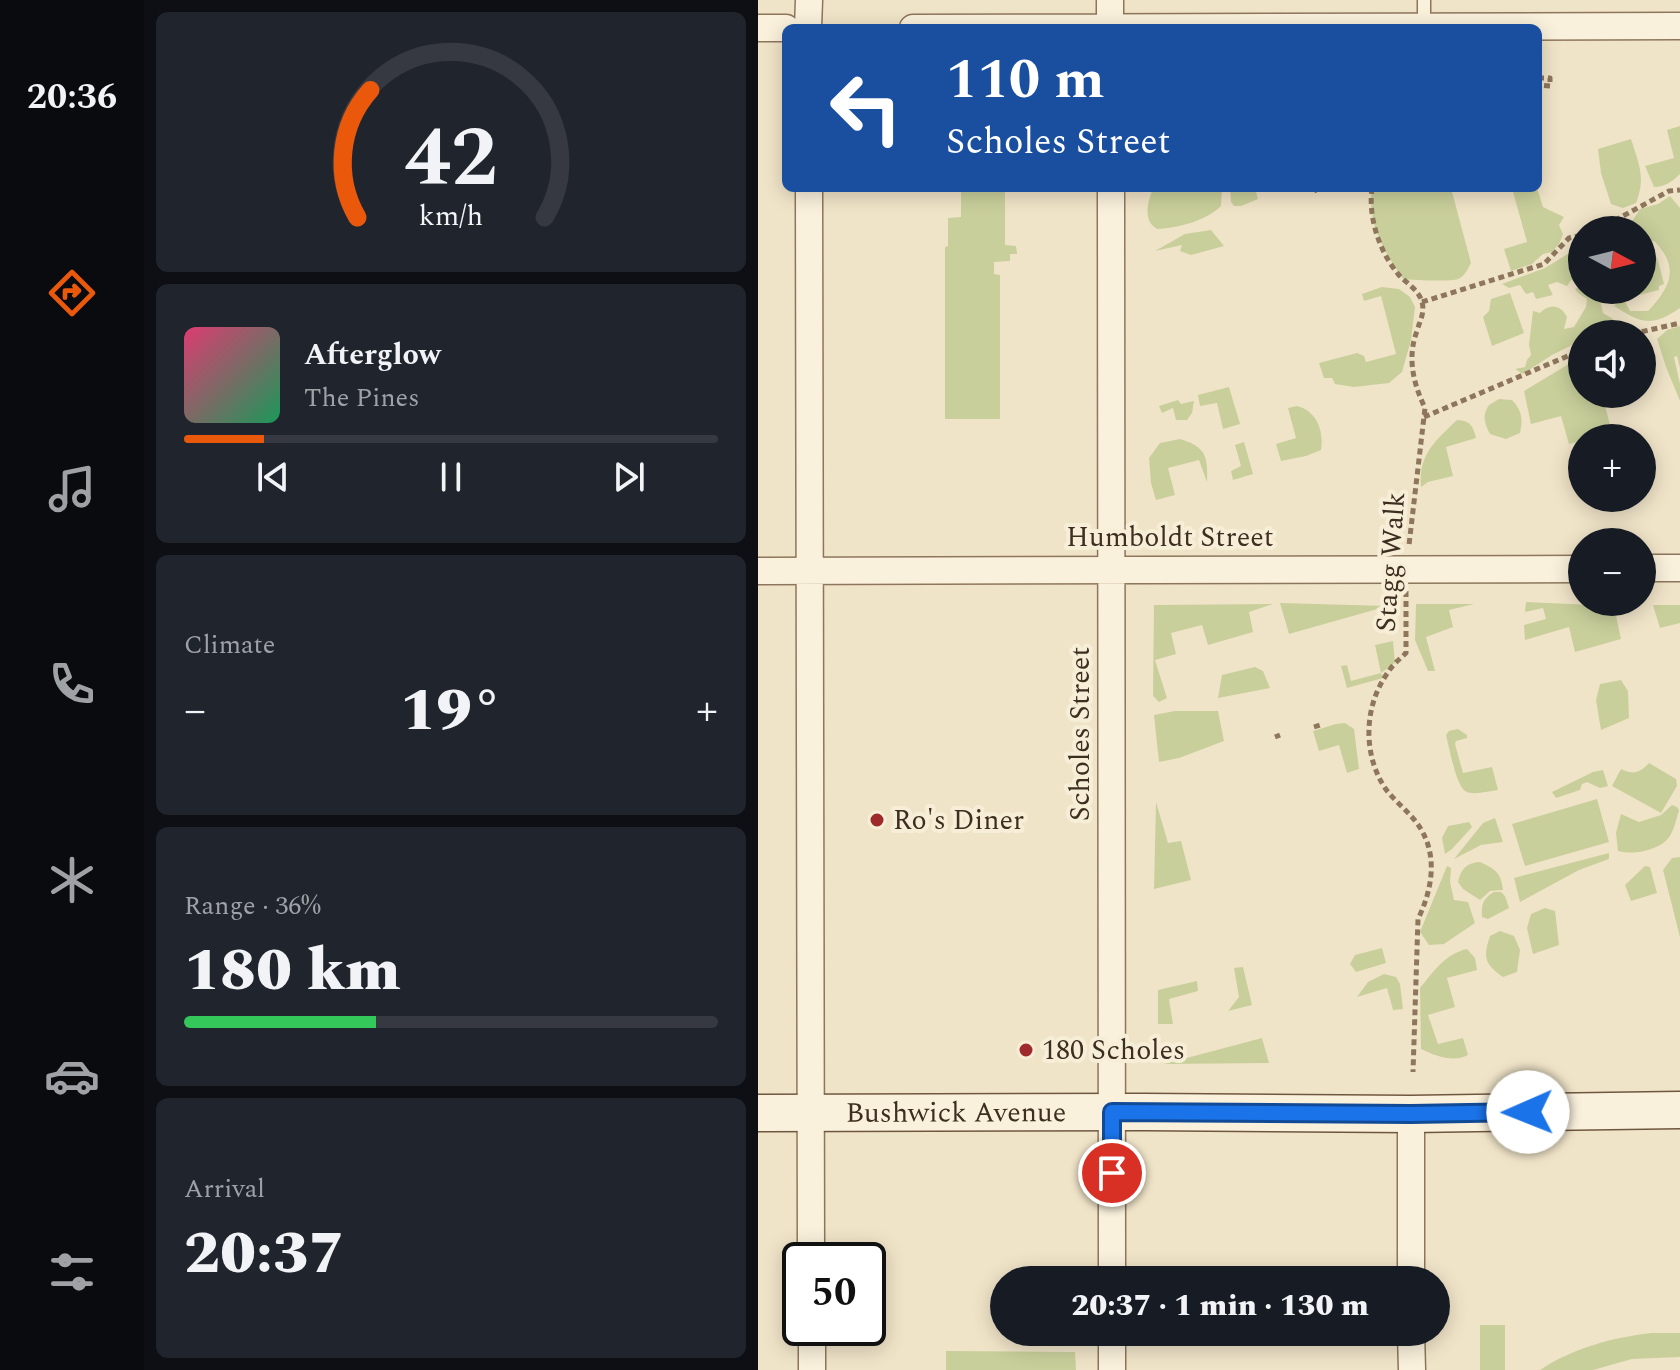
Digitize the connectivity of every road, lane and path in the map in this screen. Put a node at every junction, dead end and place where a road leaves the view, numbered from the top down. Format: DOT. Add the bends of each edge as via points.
graph roads {
  1 [pos="809,0"];
  2 [pos="1110,0"];
  3 [pos="1424,13"];
  4 [pos="808,24"];
  5 [pos="1110,24"];
  6 [pos="1194,24"];
  7 [pos="1680,26"];
  8 [pos="758,28"];
  9 [pos="782,28"];
  10 [pos="1542,78"];
  11 [pos="1542,85"];
  12 [pos="1680,190"];
  13 [pos="809,192"];
  14 [pos="1111,192"];
  15 [pos="1371,192"];
  16 [pos="1623,216"];
  17 [pos="1568,239"];
  18 [pos="1422,302"];
  19 [pos="1680,323"];
  20 [pos="1656,328"];
  21 [pos="1568,356"];
  22 [pos="1424,417"];
  23 [pos="1656,568"];
  24 [pos="1680,568"];
  25 [pos="1112,569"];
  26 [pos="1406,569"];
  27 [pos="1568,569"];
  28 [pos="758,571"];
  29 [pos="810,571"];
  30 [pos="1413,1072"];
  31 [pos="1680,1110"];
  32 [pos="1112,1112"];
  33 [pos="758,1113"];
  34 [pos="811,1113"];
  35 [pos="1411,1114"];
  36 [pos="811,1242"];
  37 [pos="1112,1266"];
  38 [pos="1411,1266"];
  39 [pos="812,1346"];
  40 [pos="1112,1346"];
  41 [pos="1411,1346"];
  42 [pos="812,1370"];
  43 [pos="1112,1370"];
  44 [pos="1412,1370"];
  1 -- 4 [label="street"];
  2 -- 5 [label="street"];
  3 -- 6 [label="street"];
  3 -- 7 [label="street"];
  8 -- 9 [label="street"];
  10 -- 11 [label="path" via="1550,78 1550,86"];
  12 -- 16 [label="path"];
  13 -- 29 [label="street"];
  14 -- 25 [label="street, Scholes Street"];
  15 -- 18 [label="path" via="1381,247"];
  17 -- 18 [label="path" via="1544,264"];
  18 -- 22 [label="path, Stagg Walk" via="1412,374"];
  19 -- 20 [label="path"];
  21 -- 22 [label="path"];
  22 -- 26 [label="path, Stagg Walk"];
  23 -- 24 [label="street"];
  25 -- 26 [label="street, Humboldt Street"];
  25 -- 29 [label="street, Humboldt Street"];
  25 -- 32 [label="street, Scholes Street"];
  26 -- 27 [label="street, Humboldt Street"];
  26 -- 30 [label="path, Stagg Walk" via="1406,653 1377,692 1369,741 1385,788 1411,815 1430,854 1428,898 1418,919"];
  28 -- 29 [label="street, Humboldt Street"];
  29 -- 34 [label="street"];
  31 -- 35 [label="main road, Bushwick Avenue"];
  32 -- 34 [label="main road, Bushwick Avenue"];
  32 -- 35 [label="main road, Bushwick Avenue"];
  32 -- 37 [label="street, Scholes Street"];
  33 -- 34 [label="main road, Bushwick Avenue"];
  34 -- 36 [label="street"];
  35 -- 38 [label="street"];
  39 -- 42 [label="street"];
  40 -- 43 [label="street"];
  41 -- 44 [label="street"];
}
